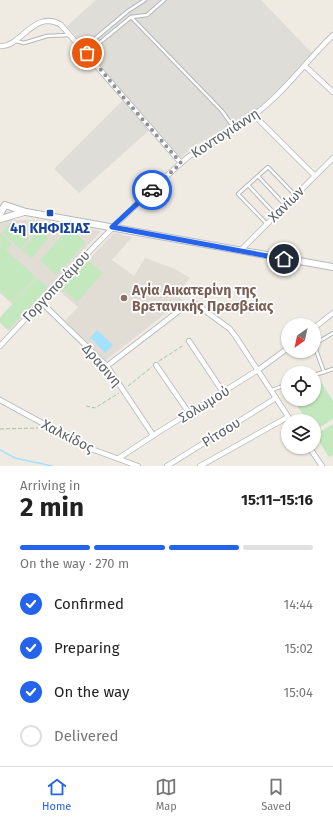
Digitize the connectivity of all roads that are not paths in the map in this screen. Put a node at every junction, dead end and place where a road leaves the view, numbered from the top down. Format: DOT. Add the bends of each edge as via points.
graph roads {
  1 [pos="146,0"];
  2 [pos="164,0"];
  3 [pos="131,17"];
  4 [pos="72,35"];
  5 [pos="333,35"];
  6 [pos="14,41"];
  7 [pos="91,42"];
  8 [pos="0,47"];
  9 [pos="87,53"];
  10 [pos="305,66"];
  11 [pos="333,92"];
  12 [pos="254,115"];
  13 [pos="234,128"];
  14 [pos="333,158"];
  15 [pos="181,163"];
  16 [pos="258,176"];
  17 [pos="315,176"];
  18 [pos="248,185"];
  19 [pos="295,196"];
  20 [pos="285,205"];
  21 [pos="26,212"];
  22 [pos="0,214"];
  23 [pos="276,215"];
  24 [pos="0,219"];
  25 [pos="267,224"];
  26 [pos="112,227"];
  27 [pos="240,251"];
  28 [pos="333,267"];
  29 [pos="41,302"];
  30 [pos="196,304"];
  31 [pos="184,307"];
  32 [pos="333,313"];
  33 [pos="321,322"];
  34 [pos="333,333"];
  35 [pos="189,342"];
  36 [pos="0,346"];
  37 [pos="281,353"];
  38 [pos="156,365"];
  39 [pos="107,366"];
  40 [pos="333,369"];
  41 [pos="258,370"];
  42 [pos="324,372"];
  43 [pos="321,373"];
  44 [pos="281,386"];
  45 [pos="271,390"];
  46 [pos="223,392"];
  47 [pos="276,398"];
  48 [pos="0,400"];
  49 [pos="189,413"];
  50 [pos="286,414"];
  51 [pos="281,423"];
  52 [pos="153,435"];
  53 [pos="314,454"];
  54 [pos="120,458"];
  55 [pos="138,466"];
  56 [pos="167,466"];
  57 [pos="200,466"];
  58 [pos="322,466"];
  1 -- 7 [label="lane" via="128,11"];
  2 -- 3 [label="lane" via="147,16"];
  3 -- 9 [label="lane"];
  3 -- 13 [label="lane" via="222,111"];
  4 -- 6 [label="lane" via="47,36 24,43"];
  4 -- 6 [label="street" via="58,22 46,20"];
  4 -- 9 [label="street"];
  5 -- 10 [label="street, Κοντογιάννη"];
  6 -- 8 [label="street"];
  9 -- 15 [label="street"];
  10 -- 11 [label="street"];
  10 -- 12 [label="street, Κοντογιάννη" via="282,91"];
  12 -- 13 [label="street, Κοντογιάννη"];
  12 -- 17 [label="street"];
  13 -- 15 [label="street, Κοντογιάννη"];
  14 -- 17 [label="street, Χανίων"];
  15 -- 26 [label="street, Κοντογιάννη"];
  16 -- 18 [label="lane"];
  16 -- 19 [label="lane" via="268,167"];
  16 -- 20 [label="lane"];
  17 -- 19 [label="street, Χανίων"];
  18 -- 23 [label="lane"];
  18 -- 25 [label="lane" via="238,194"];
  19 -- 20 [label="street, Χανίων"];
  20 -- 23 [label="street, Χανίων"];
  21 -- 22 [label="main road" via="5,205"];
  21 -- 24 [label="main road"];
  21 -- 26 [label="main road"];
  23 -- 25 [label="street, Χανίων"];
  25 -- 27 [label="street, Χανίων"];
  26 -- 27 [label="main road"];
  26 -- 29 [label="street, Γοργοποτάμου"];
  27 -- 28 [label="main road"];
  29 -- 36 [label="street, Γοργοποτάμου"];
  29 -- 39 [label="street, Δρασινη"];
  30 -- 41 [label="street" via="230,329"];
  31 -- 39 [label="street"];
  32 -- 33 [label="street"];
  34 -- 42 [label="lane" via="316,346"];
  35 -- 46 [label="street"];
  37 -- 41 [label="street, Σολωμού"];
  38 -- 49 [label="street"];
  39 -- 52 [label="street, Δρασινη"];
  40 -- 42 [label="lane"];
  41 -- 45 [label="street"];
  41 -- 46 [label="street, Σολωμού"];
  42 -- 43 [label="lane"];
  44 -- 45 [label="lane"];
  45 -- 47 [label="street"];
  46 -- 49 [label="street, Σολωμού"];
  47 -- 50 [label="street"];
  47 -- 56 [label="street, Ρίτσου"];
  48 -- 54 [label="street, Χαλκίδος" via="86,447"];
  49 -- 52 [label="street, Σολωμού"];
  51 -- 57 [label="street"];
  52 -- 54 [label="street, Σολωμού"];
  53 -- 58 [label="street"];
  54 -- 55 [label="street, Χαλκίδος"];
}
